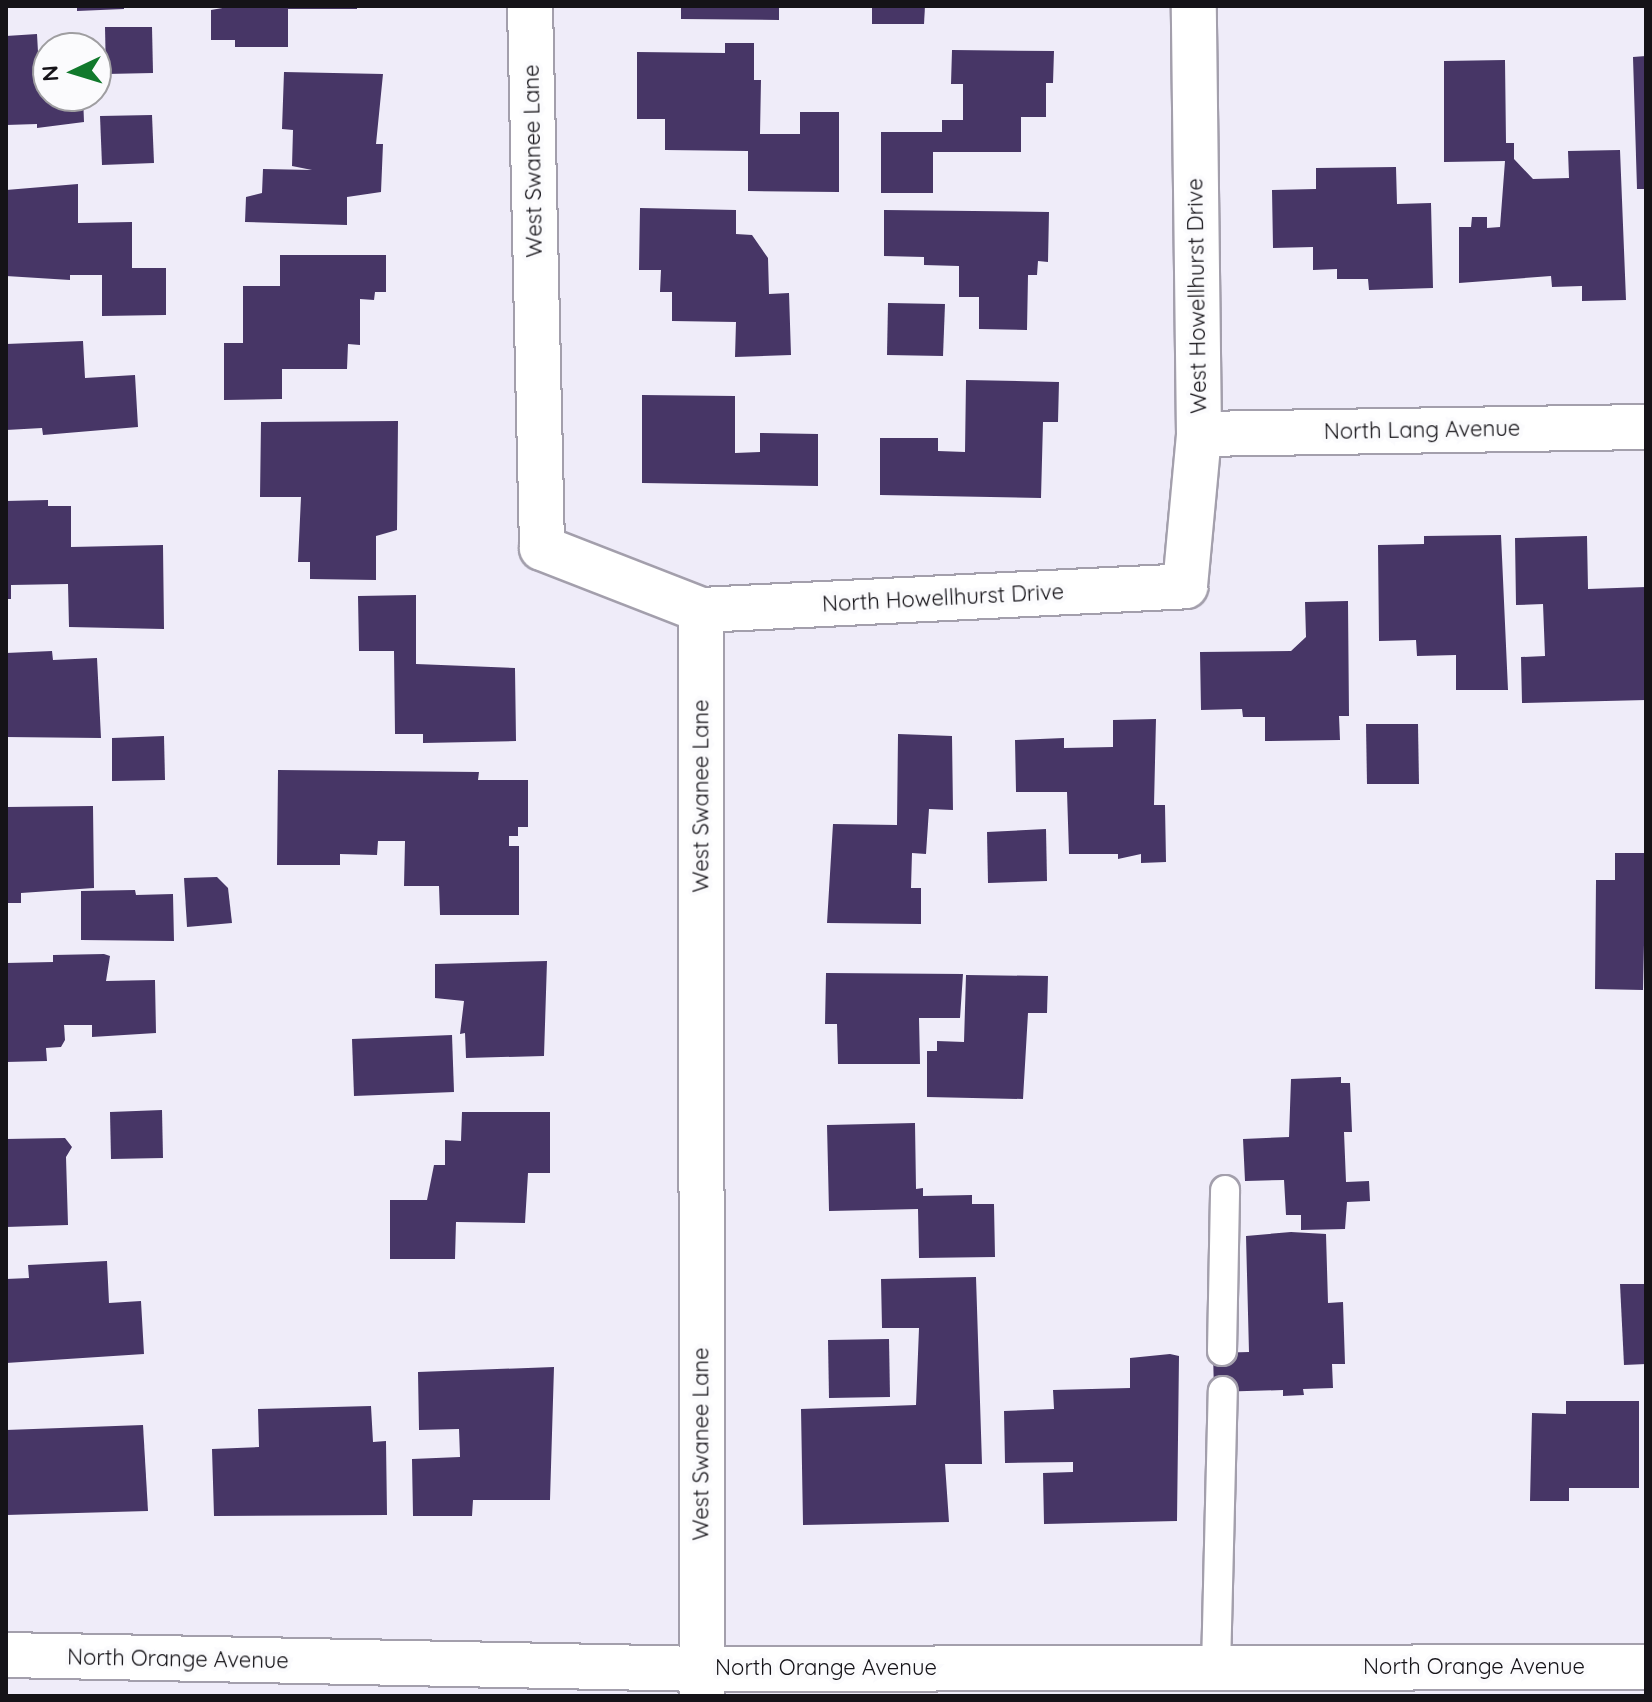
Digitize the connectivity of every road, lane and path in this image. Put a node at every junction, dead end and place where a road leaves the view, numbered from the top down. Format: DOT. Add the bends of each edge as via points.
graph roads {
  1 [pos="530,6"];
  2 [pos="1194,6"];
  3 [pos="1646,427"];
  4 [pos="1199,434"];
  5 [pos="1185,586"];
  6 [pos="701,610"];
  7 [pos="1225,1190"];
  8 [pos="1222,1351"];
  9 [pos="1223,1391"];
  10 [pos="6,1655"];
  11 [pos="1646,1667"];
  12 [pos="1216,1668"];
  13 [pos="702,1682"];
  1 -- 6 [label="street, West Swanee Lane" via="542,548"];
  2 -- 4 [label="street, West Howellhurst Drive"];
  3 -- 4 [label="street, North Lang Avenue"];
  4 -- 5 [label="street, West Howellhurst Drive"];
  5 -- 6 [label="street, North Howellhurst Drive"];
  6 -- 13 [label="street, West Swanee Lane"];
  7 -- 8 [label="lane"];
  9 -- 12 [label="lane"];
  10 -- 13 [label="street, North Orange Avenue"];
  11 -- 12 [label="street, North Orange Avenue"];
  12 -- 13 [label="street, North Orange Avenue"];
}
